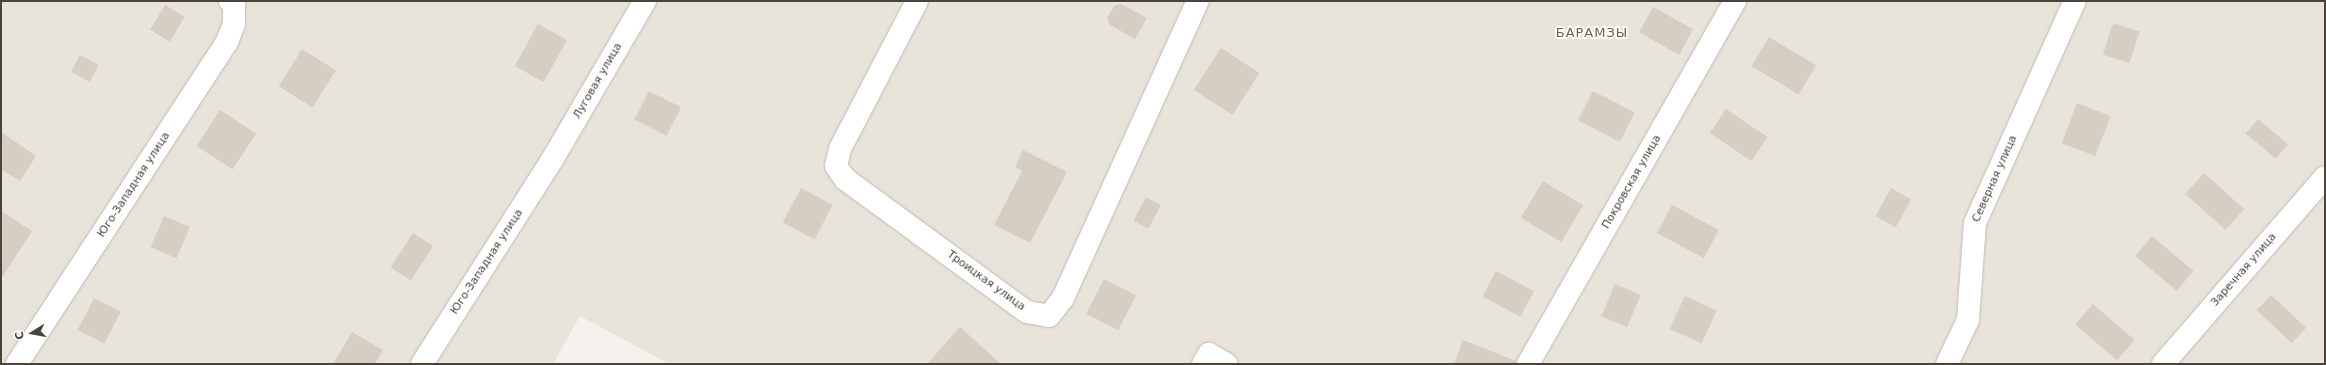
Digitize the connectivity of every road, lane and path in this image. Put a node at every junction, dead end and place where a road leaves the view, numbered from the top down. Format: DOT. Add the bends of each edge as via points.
graph roads {
  1 [pos="230,1"];
  2 [pos="645,1"];
  3 [pos="917,1"];
  4 [pos="1198,1"];
  5 [pos="1735,1"];
  6 [pos="2075,1"];
  7 [pos="552,160"];
  8 [pos="2325,177"];
  9 [pos="17,364"];
  10 [pos="422,364"];
  11 [pos="1203,364"];
  12 [pos="1226,364"];
  13 [pos="1528,364"];
  14 [pos="1947,364"];
  15 [pos="2163,364"];
  1 -- 9 [label="street, Юго-Западная улица" via="234,24 227,42"];
  2 -- 7 [label="street, Луговая улица"];
  3 -- 4 [label="street, Троицкая улица" via="840,150 836,166 845,179 1027,312 1049,316 1063,298"];
  5 -- 13 [label="street, Покровская улица"];
  6 -- 14 [label="street, Северная улица" via="1974,223 1968,320"];
  7 -- 10 [label="street, Юго-Западная улица"];
  8 -- 15 [label="street, Заречная улица"];
  11 -- 12 [label="street" via="1209,354"];
}
